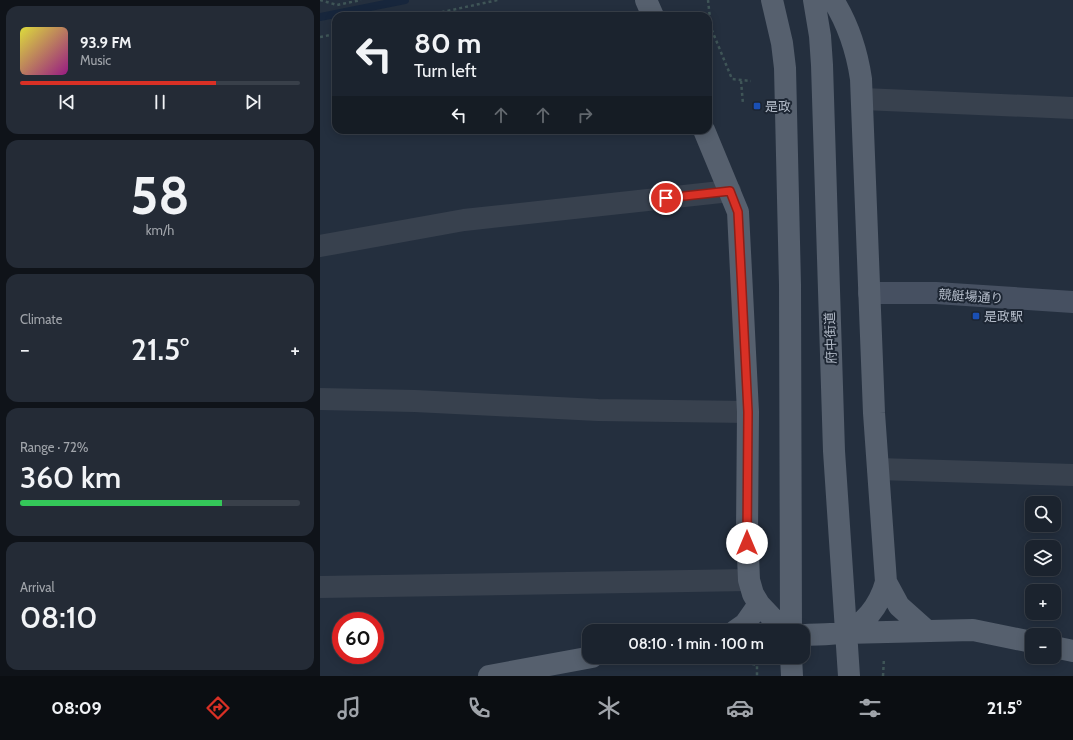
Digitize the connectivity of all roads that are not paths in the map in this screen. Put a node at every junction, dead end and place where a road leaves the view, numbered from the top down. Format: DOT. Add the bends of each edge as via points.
graph roads {
  1 [pos="646,0"];
  2 [pos="772,0"];
  3 [pos="814,0"];
  4 [pos="833,0"];
  5 [pos="651,12"];
  6 [pos="863,99"];
  7 [pos="1073,108"];
  8 [pos="706,134"];
  9 [pos="730,191"];
  10 [pos="320,246"];
  11 [pos="869,293"];
  12 [pos="1073,302"];
  13 [pos="320,399"];
  14 [pos="748,412"];
  15 [pos="878,469"];
  16 [pos="1073,475"];
  17 [pos="749,580"];
  18 [pos="886,582"];
  19 [pos="320,587"];
  20 [pos="759,604"];
  21 [pos="745,624"];
  22 [pos="779,624"];
  23 [pos="790,624"];
  24 [pos="927,631"];
  25 [pos="810,636"];
  26 [pos="844,640"];
  27 [pos="1025,641"];
  28 [pos="1061,648"];
  29 [pos="1073,651"];
  30 [pos="582,659"];
  31 [pos="791,664"];
  32 [pos="489,676"];
  33 [pos="792,676"];
  34 [pos="849,676"];
  1 -- 5 [label="main road"];
  2 -- 23 [label="main road" via="785,68 790,278"];
  3 -- 26 [label="main road, 府中街道" via="822,65 834,451"];
  4 -- 6 [label="main road" via="849,33 858,60"];
  6 -- 7 [label="street"];
  6 -- 11 [label="main road"];
  8 -- 9 [label="main road"];
  9 -- 10 [label="street" via="464,220"];
  9 -- 14 [label="main road" via="738,212"];
  11 -- 12 [label="street, 競艇場通り" via="936,293"];
  11 -- 15 [label="main road"];
  13 -- 14 [label="street" via="598,410"];
  14 -- 17 [label="main road"];
  15 -- 16 [label="street"];
  15 -- 18 [label="main road"];
  17 -- 19 [label="street"];
  17 -- 20 [label="main road"];
  18 -- 24 [label="main road" via="899,606"];
  18 -- 26 [label="main road" via="882,598 872,612"];
  20 -- 21 [label="main road"];
  20 -- 22 [label="main road"];
  24 -- 26 [label="main road"];
  24 -- 27 [label="main road" via="973,630"];
  25 -- 26 [label="main road"];
  26 -- 34 [label="main road, 府中街道"];
  28 -- 29 [label="main road"];
  30 -- 32 [label="main road"];
  31 -- 33 [label="main road"];
}
